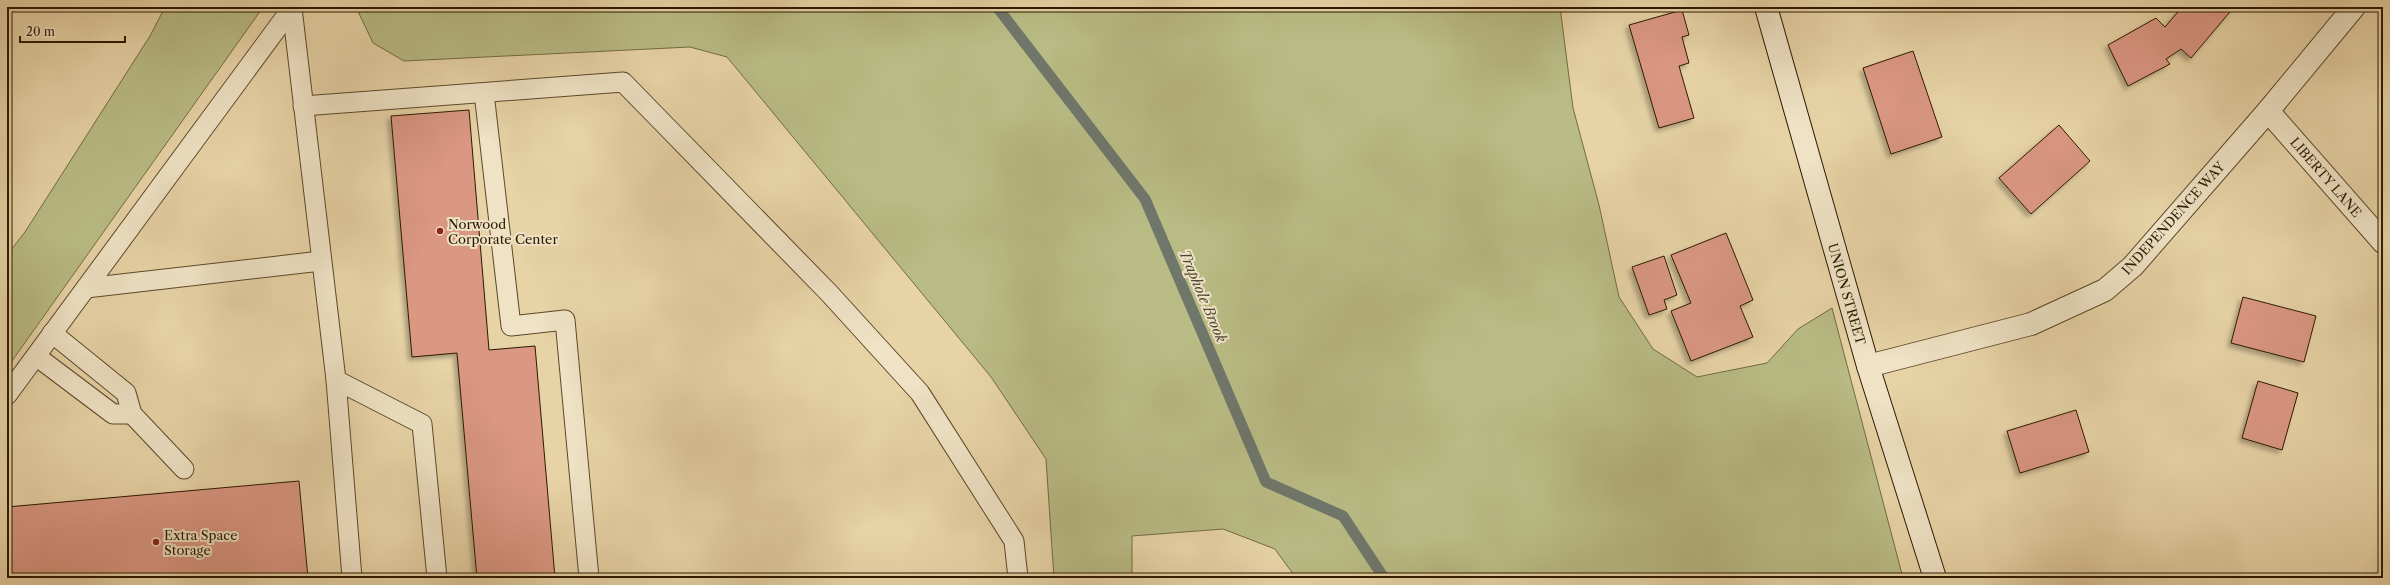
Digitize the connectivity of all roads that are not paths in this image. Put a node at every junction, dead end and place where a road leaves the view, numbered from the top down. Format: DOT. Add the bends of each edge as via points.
graph roads {
  1 [pos="1766,7"];
  2 [pos="2354,7"];
  3 [pos="484,93"];
  4 [pos="303,106"];
  5 [pos="2268,111"];
  6 [pos="2383,242"];
  7 [pos="321,262"];
  8 [pos="86,288"];
  9 [pos="52,333"];
  10 [pos="36,356"];
  11 [pos="1868,366"];
  12 [pos="336,380"];
  13 [pos="7,395"];
  14 [pos="132,414"];
  15 [pos="184,469"];
  16 [pos="352,578"];
  17 [pos="437,578"];
  18 [pos="589,578"];
  19 [pos="1018,578"];
  20 [pos="1935,578"];
  1 -- 11 [label="street, UNION STREET"];
  2 -- 5 [label="street, INDEPENDENCE WAY"];
  3 -- 4 [label="lane"];
  3 -- 18 [label="lane" via="511,326 566,320"];
  3 -- 19 [label="lane" via="623,82 828,293 920,393 1014,541"];
  4 -- 7 [label="lane"];
  4 -- 8 [label="lane" via="292,8"];
  5 -- 6 [label="street, LIBERTY LANE"];
  5 -- 11 [label="street, INDEPENDENCE WAY" via="2133,266 2105,290 2030,324"];
  7 -- 8 [label="lane"];
  7 -- 12 [label="lane"];
  8 -- 9 [label="lane"];
  9 -- 10 [label="lane"];
  9 -- 14 [label="lane" via="126,393"];
  10 -- 13 [label="lane"];
  10 -- 14 [label="lane" via="112,414"];
  11 -- 20 [label="street, UNION STREET"];
  12 -- 16 [label="lane"];
  12 -- 17 [label="lane" via="422,424"];
  14 -- 15 [label="lane"];
}
